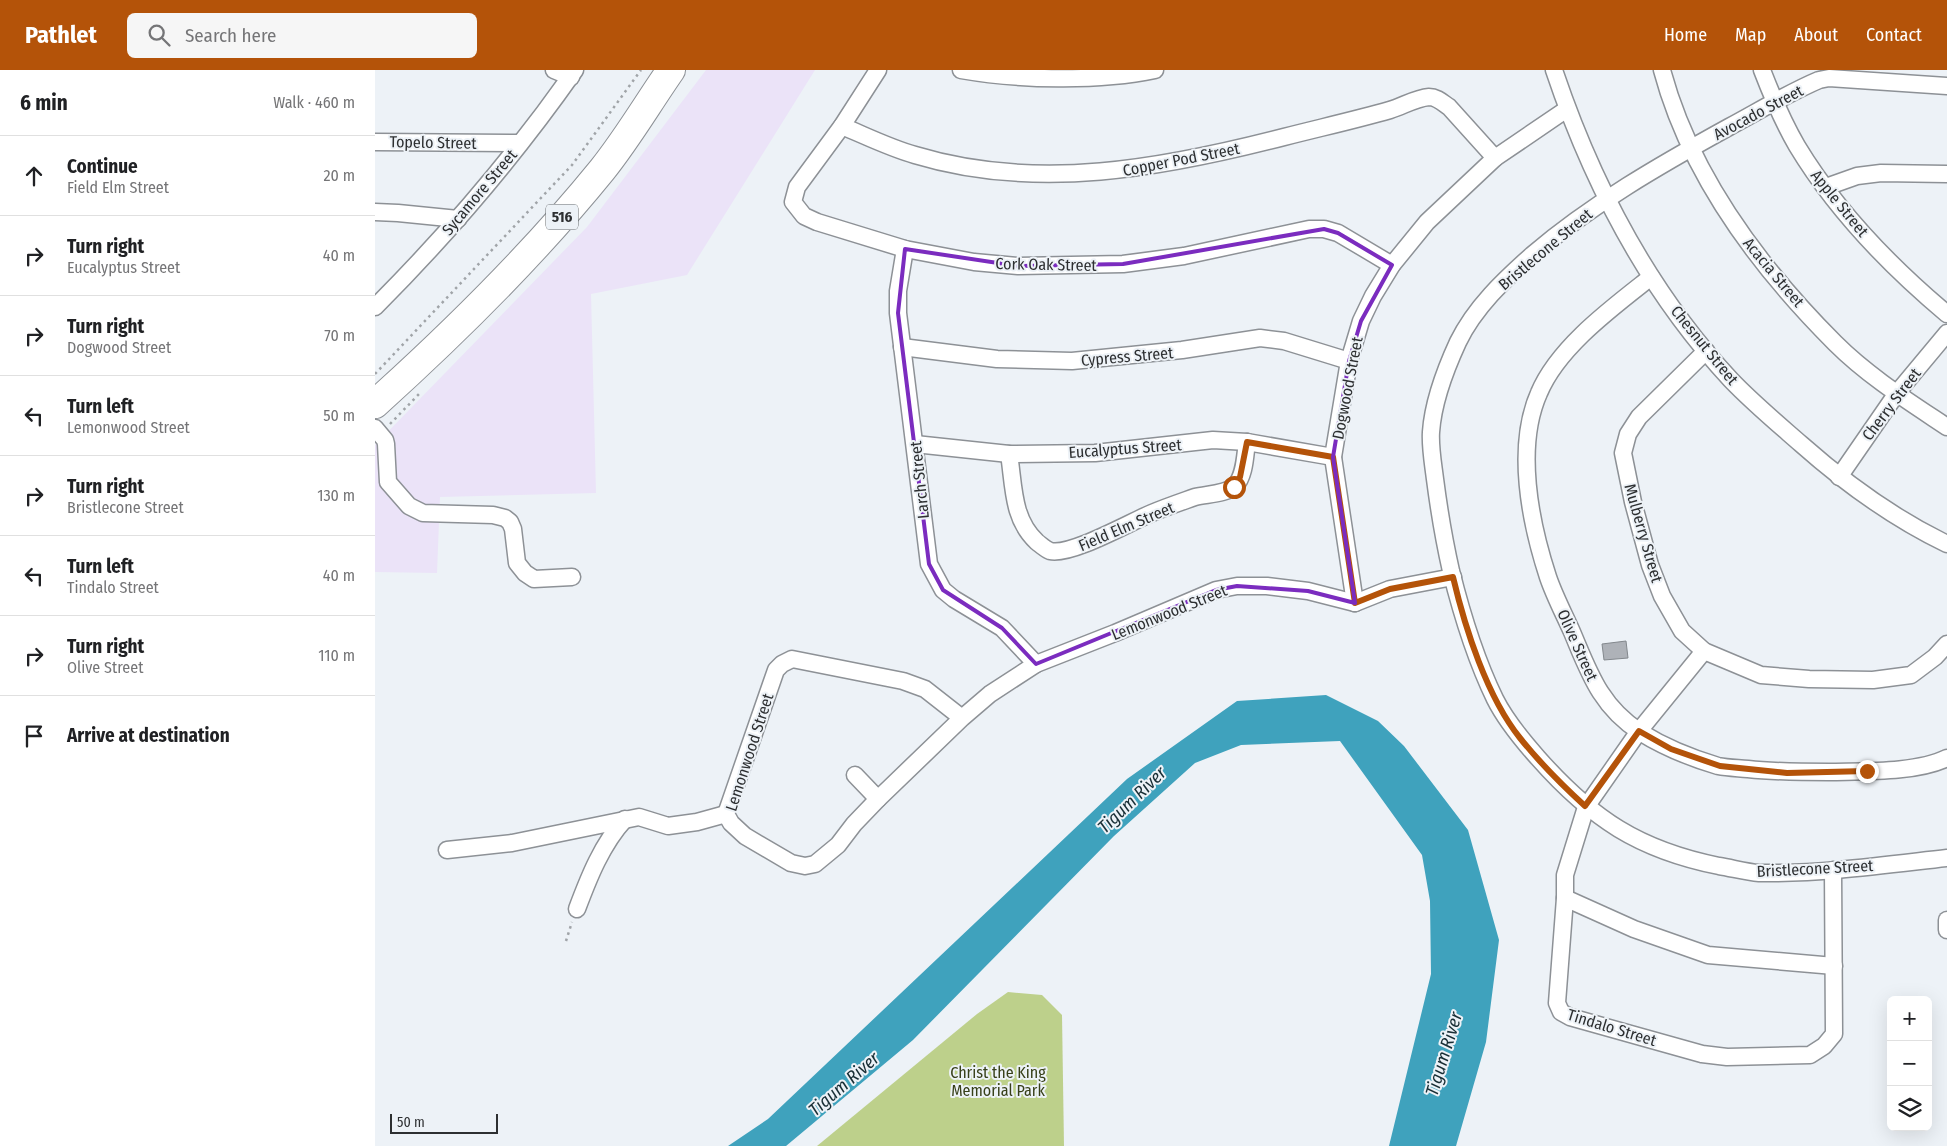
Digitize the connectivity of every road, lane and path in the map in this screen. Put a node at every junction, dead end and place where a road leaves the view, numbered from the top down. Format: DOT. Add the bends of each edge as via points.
graph roads {
  1 [pos="554,70"];
  2 [pos="641,70"];
  3 [pos="671,70"];
  4 [pos="878,70"];
  5 [pos="961,70"];
  6 [pos="1155,70"];
  7 [pos="1554,70"];
  8 [pos="1662,70"];
  9 [pos="1762,70"];
  10 [pos="573,73"];
  11 [pos="1947,86"];
  12 [pos="1774,103"];
  13 [pos="1567,109"];
  14 [pos="842,126"];
  15 [pos="375,142"];
  16 [pos="520,143"];
  17 [pos="1691,148"];
  18 [pos="1495,158"];
  19 [pos="1947,174"];
  20 [pos="1826,187"];
  21 [pos="1606,199"];
  22 [pos="375,212"];
  23 [pos="458,219"];
  24 [pos="905,249"];
  25 [pos="1391,265"];
  26 [pos="1651,277"];
  27 [pos="383,291"];
  28 [pos="375,306"];
  29 [pos="1947,314"];
  30 [pos="1947,333"];
  31 [pos="902,347"];
  32 [pos="436,349"];
  33 [pos="1706,351"];
  34 [pos="1349,361"];
  35 [pos="375,374"];
  36 [pos="1897,393"];
  37 [pos="375,404"];
  38 [pos="375,424"];
  39 [pos="1947,427"];
  40 [pos="375,428"];
  41 [pos="1247,442"];
  42 [pos="915,444"];
  43 [pos="1009,454"];
  44 [pos="1333,457"];
  45 [pos="1839,477"];
  46 [pos="1947,544"];
  47 [pos="572,577"];
  48 [pos="1453,577"];
  49 [pos="1355,603"];
  50 [pos="1947,644"];
  51 [pos="1704,651"];
  52 [pos="1036,664"];
  53 [pos="962,718"];
  54 [pos="1639,731"];
  55 [pos="1947,758"];
  56 [pos="855,775"];
  57 [pos="878,799"];
  58 [pos="1585,806"];
  59 [pos="726,814"];
  60 [pos="625,820"];
  61 [pos="447,850"];
  62 [pos="1947,858"];
  63 [pos="1833,870"];
  64 [pos="1565,898"];
  65 [pos="577,908"];
  66 [pos="1947,920"];
  67 [pos="1947,930"];
  68 [pos="566,941"];
  69 [pos="1834,966"];
  1 -- 10 [label="street"];
  2 -- 35 [label="path" via="571,165"];
  3 -- 32 [label="highway, 516" via="603,168 535,248"];
  4 -- 14 [label="street"];
  5 -- 6 [label="street" via="1011,76 1077,78"];
  7 -- 13 [label="street, Chesnut Street"];
  8 -- 17 [label="street, Acacia Street"];
  9 -- 12 [label="street, Apple Street"];
  10 -- 16 [label="street, Sycamore Street"];
  11 -- 12 [label="street, Avocado Street" via="1829,78"];
  12 -- 17 [label="street, Avocado Street"];
  12 -- 20 [label="street, Apple Street" via="1797,146"];
  13 -- 18 [label="street, Dogwood Street"];
  13 -- 21 [label="street, Chesnut Street"];
  14 -- 18 [label="street, Copper Pod Street" via="914,155 953,164 1008,172 1074,174 1179,161 1432,97 1449,107"];
  14 -- 24 [label="street, Cork Oak Street" via="797,187 793,202 804,216 817,222"];
  15 -- 16 [label="street, Topelo Street"];
  16 -- 23 [label="street, Sycamore Street"];
  17 -- 21 [label="street, Bristlecone Street"];
  17 -- 36 [label="street, Acacia Street" via="1720,201 1751,247 1836,343"];
  18 -- 25 [label="street, Dogwood Street" via="1427,222"];
  19 -- 20 [label="street" via="1881,173 1857,176"];
  20 -- 29 [label="street, Apple Street" via="1882,254"];
  21 -- 26 [label="street, Chesnut Street"];
  21 -- 48 [label="street, Bristlecone Street" via="1508,276 1482,305 1459,341 1435,404 1431,433 1441,527"];
  22 -- 23 [label="street"];
  23 -- 27 [label="street, Sycamore Street"];
  24 -- 25 [label="street, Cork Oak Street" via="974,262 1018,266 1123,264 1184,256 1309,229 1324,229 1338,233"];
  24 -- 31 [label="street, Larch Street" via="898,291"];
  25 -- 34 [label="street, Dogwood Street" via="1361,321"];
  26 -- 33 [label="street, Chesnut Street"];
  26 -- 54 [label="street, Olive Street" via="1598,320 1559,360 1539,391 1531,416 1527,452 1533,520 1549,579 1593,682 1605,700"];
  27 -- 28 [label="street, Sycamore Street"];
  30 -- 36 [label="street, Cherry Street"];
  31 -- 34 [label="street, Cypress Street" via="997,359 1072,361 1260,338 1284,341"];
  31 -- 42 [label="street, Larch Street"];
  32 -- 37 [label="highway, 516"];
  32 -- 38 [label="highway, 516"];
  33 -- 45 [label="street, Chesnut Street" via="1754,403"];
  33 -- 51 [label="street, Mulberry Street" via="1639,417 1627,434 1623,453 1650,565 1662,596 1682,631"];
  34 -- 44 [label="street, Dogwood Street"];
  36 -- 39 [label="street, Acacia Street"];
  36 -- 45 [label="street, Cherry Street"];
  40 -- 47 [label="street" via="386,444 388,482 409,506 423,512 505,518 513,529 517,563 525,573 534,579"];
  41 -- 43 [label="street, Eucalyptus Street" via="1213,440 1095,453"];
  41 -- 43 [label="street, Field Elm Street" via="1240,477 1230,489 1163,508 1086,544 1060,551 1044,548 1023,525 1015,498"];
  41 -- 44 [label="street, Eucalyptus Street"];
  42 -- 43 [label="street, Eucalyptus Street"];
  42 -- 52 [label="street, Larch Street" via="929,564 935,577 954,599 1002,628"];
  44 -- 49 [label="street, Dogwood Street"];
  45 -- 46 [label="street, Chesnut Street" via="1915,528"];
  48 -- 49 [label="street" via="1390,589"];
  48 -- 58 [label="street, Bristlecone Street" via="1495,699 1519,737"];
  49 -- 52 [label="street, Lemonwood Street" via="1308,591 1267,586 1216,590"];
  50 -- 51 [label="street, Mulberry Street" via="1911,675 1873,680 1761,675"];
  51 -- 54 [label="street, Tindalo Street"];
  52 -- 53 [label="street, Lemonwood Street" via="990,694"];
  53 -- 57 [label="street, Lemonwood Street"];
  53 -- 59 [label="street, Lemonwood Street" via="925,689 792,659 776,670"];
  54 -- 55 [label="street, Olive Street" via="1671,749 1720,766 1787,773 1920,767"];
  54 -- 58 [label="street, Tindalo Street"];
  56 -- 57 [label="street"];
  57 -- 59 [label="street, Lemonwood Street" via="825,857 805,866 791,863 745,836"];
  58 -- 63 [label="street, Bristlecone Street" via="1615,828 1639,840 1695,861 1756,873"];
  58 -- 64 [label="street, Tindalo Street" via="1565,876"];
  59 -- 60 [label="street" via="668,826 639,817"];
  60 -- 61 [label="street" via="512,842"];
  60 -- 65 [label="street" via="598,860"];
  62 -- 63 [label="street, Bristlecone Street"];
  63 -- 69 [label="street, Tindalo Street"];
  64 -- 69 [label="street" via="1634,929 1709,955"];
  64 -- 69 [label="street, Tindalo Street" via="1557,1003 1561,1012 1569,1017 1703,1054 1727,1057 1810,1055 1824,1046 1834,1034"];
  65 -- 68 [label="path"];
  66 -- 67 [label="street"];
}
